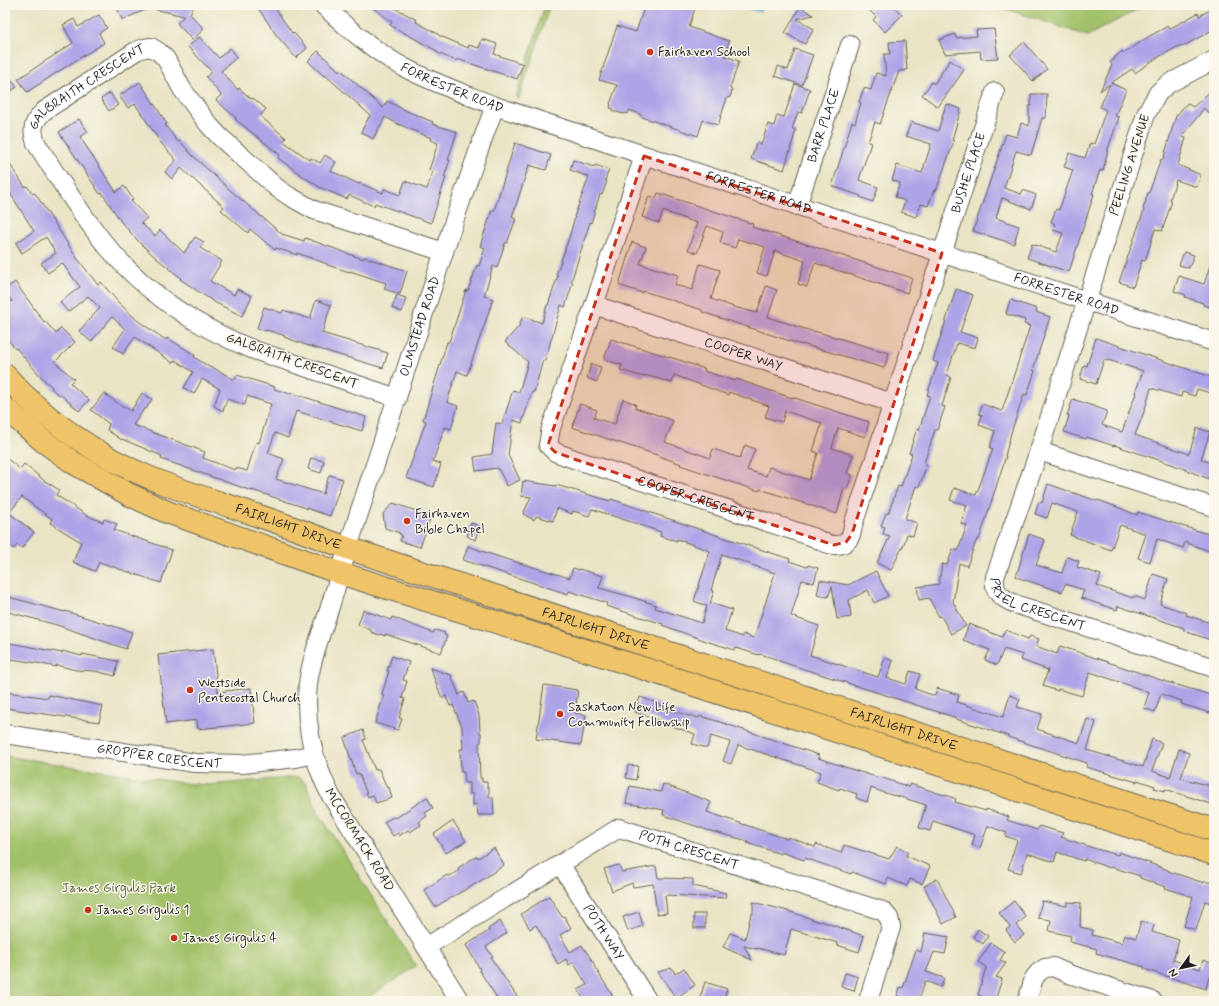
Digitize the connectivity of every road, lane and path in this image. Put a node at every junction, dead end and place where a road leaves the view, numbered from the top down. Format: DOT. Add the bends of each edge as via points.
graph roads {
  1 [pos="323,5"];
  2 [pos="850,44"];
  3 [pos="1214,60"];
  4 [pos="995,92"];
  5 [pos="495,106"];
  6 [pos="644,156"];
  7 [pos="797,206"];
  8 [pos="444,252"];
  9 [pos="942,253"];
  10 [pos="1087,301"];
  11 [pos="594,305"];
  12 [pos="1214,342"];
  13 [pos="5,375"];
  14 [pos="397,398"];
  15 [pos="892,404"];
  16 [pos="5,408"];
  17 [pos="1040,451"];
  18 [pos="1214,507"];
  19 [pos="347,548"];
  20 [pos="340,573"];
  21 [pos="1214,668"];
  22 [pos="5,734"];
  23 [pos="314,754"];
  24 [pos="1214,830"];
  25 [pos="1214,854"];
  26 [pos="560,864"];
  27 [pos="426,946"];
  28 [pos="460,1001"];
  29 [pos="648,1001"];
  30 [pos="868,1001"];
  31 [pos="1027,1001"];
  32 [pos="1154,1001"];
  1 -- 5 [label="street, FORRESTER ROAD" via="359,37 404,67"];
  2 -- 7 [label="street, BARR PLACE"];
  3 -- 10 [label="street, PEELING AVENUE" via="1168,84 1151,103"];
  4 -- 9 [label="street, BUSHE PLACE"];
  5 -- 6 [label="street, FORRESTER ROAD"];
  5 -- 8 [label="street, OLMSTEAD ROAD"];
  6 -- 7 [label="street, FORRESTER ROAD"];
  6 -- 11 [label="street, COOPER CRESCENT"];
  7 -- 9 [label="street, FORRESTER ROAD"];
  8 -- 14 [label="street, OLMSTEAD ROAD"];
  8 -- 14 [label="street, GALBRAITH CRESCENT" via="314,210 289,196 209,125 182,89 166,59 151,48 136,51 44,111 33,126 36,143 94,231 120,261 163,300 198,323 237,343"];
  9 -- 10 [label="street, FORRESTER ROAD"];
  9 -- 15 [label="street, COOPER CRESCENT"];
  10 -- 12 [label="street, FORRESTER ROAD"];
  10 -- 17 [label="street, PRIEL CRESCENT"];
  11 -- 15 [label="street, COOPER WAY"];
  11 -- 15 [label="street, COOPER CRESCENT" via="551,428 548,445 555,452 574,459 834,546 846,542 852,534"];
  13 -- 19 [label="main road, FAIRLIGHT DRIVE" via="64,428 123,465 165,484"];
  14 -- 19 [label="street, OLMSTEAD ROAD"];
  16 -- 20 [label="main road, FAIRLIGHT DRIVE" via="69,460 128,494 167,512"];
  17 -- 18 [label="street"];
  17 -- 21 [label="street, PRIEL CRESCENT" via="995,577 996,588 1002,598"];
  19 -- 20 [label="street, MCCORMACK ROAD"];
  19 -- 24 [label="main road, FAIRLIGHT DRIVE"];
  20 -- 23 [label="street, MCCORMACK ROAD" via="310,673 307,714"];
  20 -- 25 [label="main road, FAIRLIGHT DRIVE" via="639,666"];
  22 -- 23 [label="street, GROPPER CRESCENT" via="194,764 242,764"];
  23 -- 27 [label="street, MCCORMACK ROAD" via="331,796"];
  26 -- 27 [label="street, POTH CRESCENT"];
  26 -- 29 [label="street, POTH WAY"];
  26 -- 30 [label="street, POTH CRESCENT" via="619,828 883,911 889,918 891,927"];
  27 -- 28 [label="street, MCCORMACK ROAD"];
  31 -- 32 [label="street" via="1034,978 1045,968 1053,967"];
}
